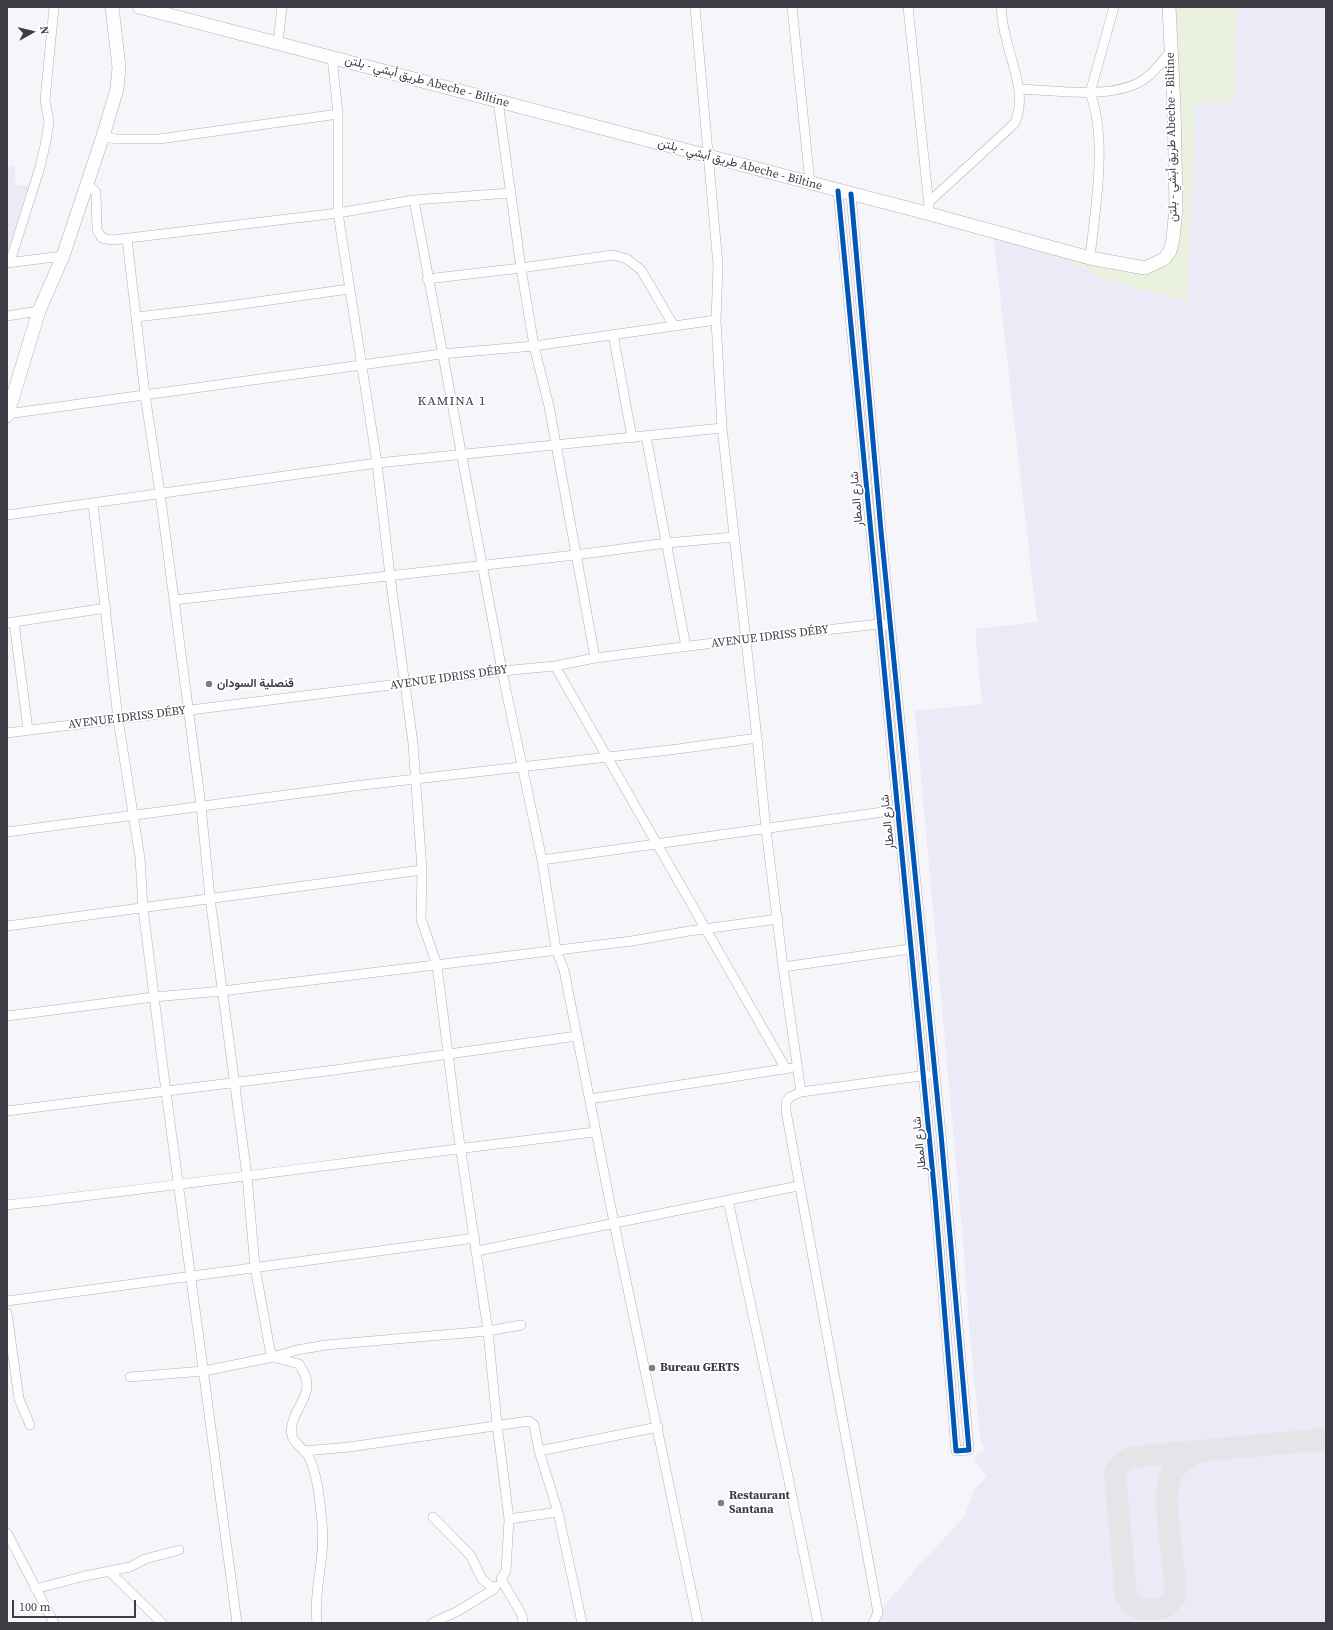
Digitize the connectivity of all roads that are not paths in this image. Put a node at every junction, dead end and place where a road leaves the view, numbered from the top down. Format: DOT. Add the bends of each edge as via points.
graph roads {
  1 [pos="54,7"];
  2 [pos="112,7"];
  3 [pos="139,7"];
  4 [pos="282,7"];
  5 [pos="695,7"];
  6 [pos="792,7"];
  7 [pos="908,7"];
  8 [pos="1001,7"];
  9 [pos="1114,7"];
  10 [pos="1169,7"];
  11 [pos="161,9"];
  12 [pos="278,42"];
  13 [pos="1171,50"];
  14 [pos="332,57"];
  15 [pos="1020,89"];
  16 [pos="1090,93"];
  17 [pos="498,101"];
  18 [pos="338,114"];
  19 [pos="103,136"];
  20 [pos="709,157"];
  21 [pos="810,183"];
  22 [pos="88,184"];
  23 [pos="838,191"];
  24 [pos="510,193"];
  25 [pos="851,194"];
  26 [pos="414,200"];
  27 [pos="930,208"];
  28 [pos="338,213"];
  29 [pos="127,239"];
  30 [pos="63,256"];
  31 [pos="1090,258"];
  32 [pos="8,262"];
  33 [pos="521,268"];
  34 [pos="427,278"];
  35 [pos="349,289"];
  36 [pos="39,311"];
  37 [pos="7,316"];
  38 [pos="137,317"];
  39 [pos="716,320"];
  40 [pos="674,326"];
  41 [pos="613,334"];
  42 [pos="534,346"];
  43 [pos="441,354"];
  44 [pos="362,365"];
  45 [pos="868,384"];
  46 [pos="856,386"];
  47 [pos="145,394"];
  48 [pos="7,414"];
  49 [pos="722,428"];
  50 [pos="646,436"];
  51 [pos="632,438"];
  52 [pos="556,445"];
  53 [pos="463,455"];
  54 [pos="377,463"];
  55 [pos="160,493"];
  56 [pos="92,504"];
  57 [pos="7,515"];
  58 [pos="881,531"];
  59 [pos="870,533"];
  60 [pos="734,537"];
  61 [pos="667,543"];
  62 [pos="575,555"];
  63 [pos="483,566"];
  64 [pos="390,576"];
  65 [pos="174,600"];
  66 [pos="106,608"];
  67 [pos="10,622"];
  68 [pos="879,624"];
  69 [pos="890,625"];
  70 [pos="745,639"];
  71 [pos="686,647"];
  72 [pos="595,658"];
  73 [pos="555,666"];
  74 [pos="502,671"];
  75 [pos="405,684"];
  76 [pos="188,710"];
  77 [pos="118,719"];
  78 [pos="28,730"];
  79 [pos="7,733"];
  80 [pos="758,738"];
  81 [pos="608,757"];
  82 [pos="522,766"];
  83 [pos="416,778"];
  84 [pos="200,806"];
  85 [pos="897,810"];
  86 [pos="133,814"];
  87 [pos="766,829"];
  88 [pos="7,832"];
  89 [pos="658,844"];
  90 [pos="542,860"];
  91 [pos="422,870"];
  92 [pos="210,898"];
  93 [pos="143,908"];
  94 [pos="778,919"];
  95 [pos="7,926"];
  96 [pos="704,929"];
  97 [pos="556,949"];
  98 [pos="910,949"];
  99 [pos="438,965"];
  100 [pos="783,967"];
  101 [pos="222,991"];
  102 [pos="154,997"];
  103 [pos="7,1016"];
  104 [pos="577,1036"];
  105 [pos="448,1053"];
  106 [pos="798,1067"];
  107 [pos="786,1069"];
  108 [pos="935,1074"];
  109 [pos="923,1076"];
  110 [pos="234,1082"];
  111 [pos="166,1092"];
  112 [pos="801,1092"];
  113 [pos="590,1099"];
  114 [pos="7,1111"];
  115 [pos="596,1132"];
  116 [pos="461,1148"];
  117 [pos="247,1176"];
  118 [pos="179,1184"];
  119 [pos="798,1186"];
  120 [pos="728,1200"];
  121 [pos="7,1205"];
  122 [pos="614,1223"];
  123 [pos="475,1238"];
  124 [pos="477,1251"];
  125 [pos="254,1267"];
  126 [pos="191,1275"];
  127 [pos="7,1301"];
  128 [pos="7,1314"];
  129 [pos="521,1324"];
  130 [pos="488,1331"];
  131 [pos="274,1357"];
  132 [pos="204,1371"];
  133 [pos="130,1377"];
  134 [pos="497,1424"];
  135 [pos="30,1425"];
  136 [pos="658,1427"];
  137 [pos="304,1451"];
  138 [pos="539,1451"];
  139 [pos="558,1512"];
  140 [pos="433,1517"];
  141 [pos="508,1519"];
  142 [pos="7,1533"];
  143 [pos="179,1550"];
  144 [pos="110,1572"];
  145 [pos="501,1579"];
  146 [pos="35,1589"];
  147 [pos="494,1589"];
  148 [pos="54,1623"];
  149 [pos="162,1623"];
  150 [pos="237,1623"];
  151 [pos="317,1623"];
  152 [pos="432,1623"];
  153 [pos="523,1623"];
  154 [pos="582,1623"];
  155 [pos="698,1623"];
  156 [pos="818,1623"];
  157 [pos="873,1623"];
  1 -- 32 [label="street" via="45,100 48,122 46,141 40,167"];
  2 -- 19 [label="main road" via="119,67 117,89"];
  3 -- 11 [label="main road, طريق أبشي - بلتن Abeche - Biltine"];
  4 -- 12 [label="street"];
  5 -- 20 [label="street"];
  6 -- 21 [label="street"];
  7 -- 27 [label="street"];
  8 -- 15 [label="street" via="1005,37"];
  9 -- 16 [label="street"];
  10 -- 13 [label="main road, طريق أبشي - بلتن Abeche - Biltine"];
  11 -- 12 [label="main road, طريق أبشي - بلتن Abeche - Biltine"];
  12 -- 14 [label="main road, طريق أبشي - بلتن Abeche - Biltine"];
  13 -- 16 [label="street" via="1157,68 1144,79 1114,90"];
  13 -- 31 [label="main road, طريق أبشي - بلتن Abeche - Biltine" via="1176,208 1170,251 1164,259 1148,268"];
  14 -- 17 [label="main road, طريق أبشي - بلتن Abeche - Biltine"];
  14 -- 18 [label="street"];
  15 -- 16 [label="street"];
  15 -- 27 [label="street" via="1020,112 1015,123"];
  16 -- 31 [label="street" via="1097,123 1099,165"];
  17 -- 20 [label="main road, طريق أبشي - بلتن Abeche - Biltine"];
  17 -- 24 [label="street"];
  18 -- 19 [label="street" via="160,139 116,139"];
  18 -- 28 [label="street"];
  19 -- 22 [label="main road"];
  20 -- 21 [label="main road, طريق أبشي - بلتن Abeche - Biltine"];
  20 -- 39 [label="street" via="718,265"];
  21 -- 23 [label="main road, طريق أبشي - بلتن Abeche - Biltine"];
  22 -- 29 [label="street" via="96,192 97,230 102,238"];
  22 -- 30 [label="main road"];
  23 -- 25 [label="main road, طريق أبشي - بلتن Abeche - Biltine"];
  23 -- 46 [label="street, شارع المطار"];
  24 -- 26 [label="street"];
  24 -- 33 [label="street"];
  25 -- 27 [label="main road, طريق أبشي - بلتن Abeche - Biltine"];
  25 -- 45 [label="street, شارع المطار"];
  26 -- 28 [label="street"];
  26 -- 34 [label="street"];
  27 -- 31 [label="main road, طريق أبشي - بلتن Abeche - Biltine"];
  28 -- 29 [label="street"];
  28 -- 35 [label="street"];
  29 -- 38 [label="street"];
  30 -- 32 [label="street"];
  30 -- 36 [label="main road"];
  33 -- 34 [label="street"];
  33 -- 40 [label="street" via="613,255 627,259 641,270"];
  33 -- 42 [label="street"];
  34 -- 43 [label="street"];
  35 -- 38 [label="street"];
  35 -- 44 [label="street"];
  36 -- 37 [label="street"];
  36 -- 48 [label="main road"];
  38 -- 47 [label="street"];
  39 -- 40 [label="street"];
  39 -- 49 [label="street"];
  40 -- 41 [label="street"];
  41 -- 42 [label="street"];
  41 -- 51 [label="street"];
  42 -- 43 [label="street"];
  42 -- 52 [label="street"];
  43 -- 44 [label="street"];
  43 -- 53 [label="street"];
  44 -- 47 [label="street"];
  44 -- 54 [label="street"];
  45 -- 46 [label="street"];
  45 -- 58 [label="street, شارع المطار"];
  46 -- 59 [label="street, شارع المطار"];
  47 -- 48 [label="street"];
  47 -- 55 [label="street"];
  49 -- 50 [label="street"];
  49 -- 60 [label="street"];
  50 -- 51 [label="street"];
  50 -- 61 [label="street"];
  51 -- 52 [label="street"];
  52 -- 53 [label="street"];
  52 -- 62 [label="street"];
  53 -- 54 [label="street"];
  53 -- 63 [label="street"];
  54 -- 55 [label="street"];
  54 -- 64 [label="street"];
  55 -- 56 [label="street"];
  55 -- 65 [label="street"];
  56 -- 57 [label="street"];
  56 -- 66 [label="street"];
  58 -- 59 [label="street"];
  58 -- 69 [label="street, شارع المطار"];
  59 -- 68 [label="street, شارع المطار"];
  60 -- 61 [label="street"];
  60 -- 70 [label="street"];
  61 -- 62 [label="street"];
  61 -- 71 [label="street"];
  62 -- 63 [label="street"];
  62 -- 72 [label="street"];
  63 -- 64 [label="street"];
  63 -- 74 [label="street"];
  64 -- 65 [label="street"];
  64 -- 75 [label="street"];
  65 -- 76 [label="street"];
  66 -- 67 [label="street"];
  66 -- 77 [label="street"];
  67 -- 78 [label="street"];
  68 -- 69 [label="street, AVENUE IDRISS DÉBY"];
  68 -- 70 [label="street, AVENUE IDRISS DÉBY"];
  68 -- 85 [label="street, شارع المطار"];
  69 -- 108 [label="street, شارع المطار"];
  70 -- 71 [label="street, AVENUE IDRISS DÉBY"];
  70 -- 80 [label="street"];
  71 -- 72 [label="street, AVENUE IDRISS DÉBY"];
  72 -- 73 [label="street, AVENUE IDRISS DÉBY"];
  73 -- 74 [label="street, AVENUE IDRISS DÉBY"];
  73 -- 81 [label="street"];
  74 -- 75 [label="street, AVENUE IDRISS DÉBY"];
  74 -- 82 [label="street"];
  75 -- 76 [label="street, AVENUE IDRISS DÉBY"];
  75 -- 83 [label="street"];
  76 -- 77 [label="street, AVENUE IDRISS DÉBY"];
  76 -- 84 [label="street"];
  77 -- 78 [label="street, AVENUE IDRISS DÉBY"];
  77 -- 86 [label="street"];
  78 -- 79 [label="street, AVENUE IDRISS DÉBY"];
  80 -- 81 [label="street"];
  80 -- 87 [label="street"];
  81 -- 82 [label="street"];
  81 -- 89 [label="street"];
  82 -- 83 [label="street"];
  82 -- 90 [label="street"];
  83 -- 84 [label="street"];
  83 -- 91 [label="street"];
  84 -- 86 [label="street"];
  84 -- 92 [label="street"];
  85 -- 87 [label="street"];
  85 -- 98 [label="street, شارع المطار"];
  86 -- 88 [label="street"];
  86 -- 93 [label="street" via="140,858"];
  87 -- 89 [label="street"];
  87 -- 94 [label="street"];
  89 -- 90 [label="street"];
  89 -- 96 [label="street"];
  90 -- 97 [label="street"];
  91 -- 92 [label="street"];
  91 -- 99 [label="street" via="422,925"];
  92 -- 93 [label="street"];
  92 -- 101 [label="street"];
  93 -- 95 [label="street"];
  93 -- 102 [label="street"];
  94 -- 96 [label="street"];
  94 -- 100 [label="street"];
  96 -- 97 [label="street" via="632,941"];
  96 -- 107 [label="street"];
  97 -- 99 [label="street"];
  97 -- 104 [label="street" via="564,970"];
  98 -- 100 [label="street"];
  98 -- 109 [label="street, شارع المطار"];
  99 -- 101 [label="street"];
  99 -- 105 [label="street"];
  100 -- 106 [label="street"];
  101 -- 102 [label="street"];
  101 -- 110 [label="street"];
  102 -- 103 [label="street"];
  102 -- 111 [label="street"];
  104 -- 105 [label="street"];
  104 -- 113 [label="street"];
  105 -- 110 [label="street"];
  105 -- 116 [label="street"];
  106 -- 107 [label="street"];
  106 -- 112 [label="street"];
  107 -- 113 [label="street"];
  108 -- 109 [label="street"];
  108 -- 109 [label="street, شارع المطار" via="969,1450 956,1451"];
  109 -- 112 [label="street"];
  110 -- 111 [label="street"];
  110 -- 117 [label="street"];
  111 -- 114 [label="street"];
  111 -- 118 [label="street"];
  112 -- 119 [label="street" via="786,1102"];
  113 -- 115 [label="street"];
  115 -- 116 [label="street"];
  115 -- 122 [label="street"];
  116 -- 117 [label="street"];
  116 -- 123 [label="street"];
  117 -- 118 [label="street"];
  117 -- 125 [label="street"];
  118 -- 121 [label="street"];
  118 -- 126 [label="street"];
  119 -- 120 [label="street"];
  119 -- 157 [label="street" via="878,1613"];
  120 -- 122 [label="street"];
  120 -- 156 [label="street"];
  122 -- 124 [label="street"];
  122 -- 136 [label="street"];
  123 -- 124 [label="street"];
  123 -- 125 [label="street" via="361,1255"];
  124 -- 130 [label="street"];
  125 -- 126 [label="street"];
  125 -- 131 [label="street" via="266,1334"];
  126 -- 127 [label="street"];
  126 -- 132 [label="street"];
  128 -- 135 [label="street" via="19,1399"];
  129 -- 130 [label="street"];
  130 -- 131 [label="street" via="326,1345"];
  130 -- 134 [label="street"];
  131 -- 132 [label="street"];
  131 -- 137 [label="street" via="299,1364 306,1378 306,1394 293,1421 292,1436"];
  132 -- 133 [label="street"];
  132 -- 150 [label="street"];
  134 -- 137 [label="street" via="349,1447"];
  134 -- 138 [label="street" via="529,1421 534,1425"];
  134 -- 141 [label="street"];
  136 -- 138 [label="street"];
  136 -- 155 [label="street"];
  137 -- 151 [label="street" via="314,1472 323,1525 315,1610"];
  138 -- 139 [label="street"];
  139 -- 141 [label="street"];
  139 -- 154 [label="street"];
  140 -- 147 [label="street" via="471,1556 482,1579"];
  141 -- 145 [label="street" via="506,1571"];
  142 -- 146 [label="street"];
  143 -- 144 [label="street"];
  144 -- 146 [label="street"];
  144 -- 149 [label="street"];
  145 -- 147 [label="street"];
  145 -- 153 [label="street" via="522,1616"];
  146 -- 148 [label="street"];
  147 -- 152 [label="street"];
}
